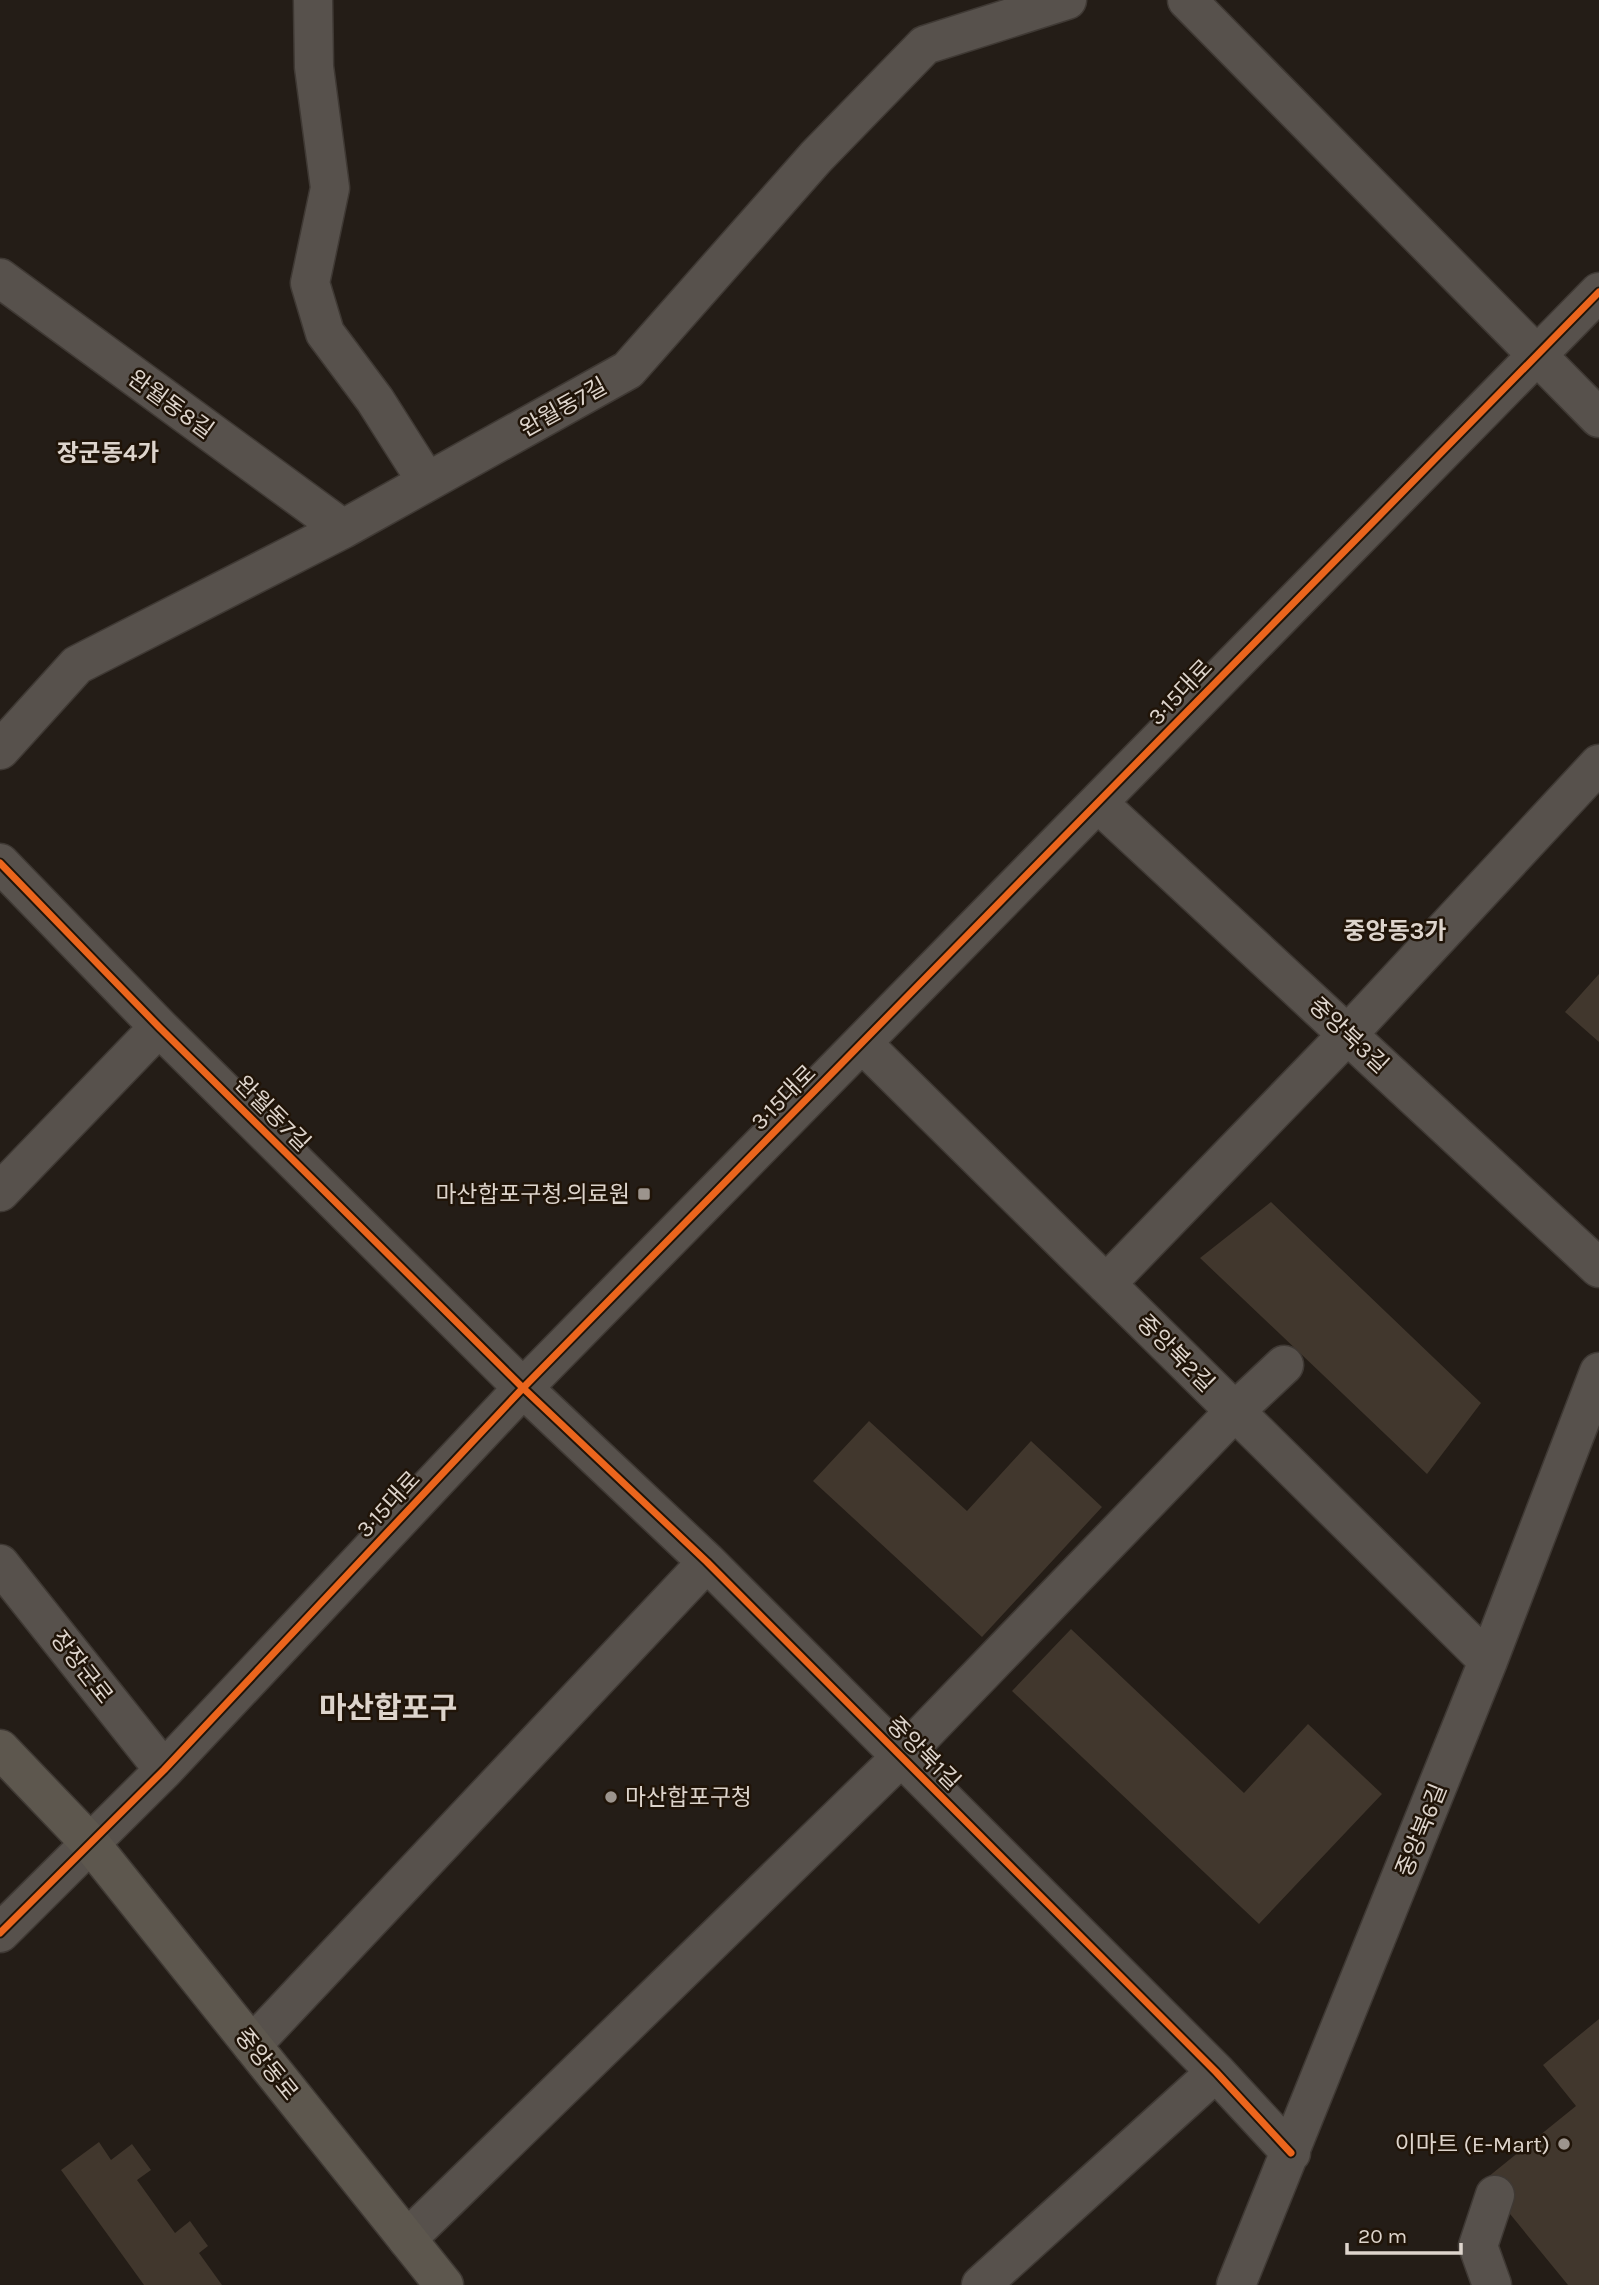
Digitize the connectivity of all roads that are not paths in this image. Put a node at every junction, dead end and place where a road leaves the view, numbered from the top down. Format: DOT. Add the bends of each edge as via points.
graph roads {
  1 [pos="313,0"];
  2 [pos="1067,0"];
  3 [pos="1187,0"];
  4 [pos="0,278"];
  5 [pos="1599,292"];
  6 [pos="1537,356"];
  7 [pos="1599,418"];
  8 [pos="427,482"];
  9 [pos="343,530"];
  10 [pos="0,750"];
  11 [pos="1599,764"];
  12 [pos="1098,803"];
  13 [pos="0,863"];
  14 [pos="159,1027"];
  15 [pos="1348,1034"];
  16 [pos="863,1044"];
  17 [pos="0,1192"];
  18 [pos="1599,1268"];
  19 [pos="1106,1284"];
  20 [pos="1284,1365"];
  21 [pos="1599,1372"];
  22 [pos="523,1388"];
  23 [pos="1235,1411"];
  24 [pos="707,1562"];
  25 [pos="0,1564"];
  26 [pos="1488,1661"];
  27 [pos="0,1749"];
  28 [pos="901,1757"];
  29 [pos="164,1770"];
  30 [pos="91,1844"];
  31 [pos="0,1933"];
  32 [pos="252,2045"];
  33 [pos="1216,2071"];
  34 [pos="1291,2153"];
  35 [pos="1495,2195"];
  36 [pos="407,2239"];
  37 [pos="444,2285"];
  38 [pos="981,2285"];
  39 [pos="1236,2285"];
  40 [pos="1492,2285"];
  1 -- 8 [label="street" via="314,67 330,188 310,283 325,333"];
  2 -- 8 [label="street, 완월동7길" via="925,45 817,157 628,370"];
  3 -- 6 [label="street"];
  4 -- 9 [label="street, 완월동8길"];
  5 -- 6 [label="street, 3·15대로"];
  6 -- 7 [label="street"];
  6 -- 12 [label="street, 3·15대로"];
  8 -- 9 [label="street, 완월동7길"];
  9 -- 10 [label="street, 완월동7길" via="78,665"];
  11 -- 15 [label="street"];
  12 -- 15 [label="street, 중앙북3길"];
  12 -- 16 [label="street, 3·15대로"];
  13 -- 14 [label="street, 완월동7길"];
  14 -- 17 [label="street"];
  14 -- 22 [label="street, 완월동7길"];
  15 -- 18 [label="street, 중앙북3길"];
  15 -- 19 [label="street"];
  16 -- 19 [label="street, 중앙북2길"];
  16 -- 22 [label="street, 3·15대로"];
  19 -- 23 [label="street, 중앙북2길"];
  20 -- 23 [label="street"];
  21 -- 26 [label="street, 중앙북6길"];
  22 -- 24 [label="street, 중앙북1길"];
  22 -- 29 [label="street, 3·15대로"];
  23 -- 26 [label="street, 중앙북2길"];
  23 -- 28 [label="street"];
  24 -- 28 [label="street, 중앙북1길"];
  24 -- 32 [label="street"];
  25 -- 29 [label="street, 장장군로"];
  26 -- 34 [label="street, 중앙북6길"];
  27 -- 30 [label="main road, 중앙동로"];
  28 -- 33 [label="street, 중앙북1길"];
  28 -- 36 [label="street"];
  29 -- 30 [label="street, 3·15대로"];
  30 -- 31 [label="street, 3·15대로"];
  30 -- 32 [label="main road, 중앙동로"];
  32 -- 36 [label="main road, 중앙동로"];
  33 -- 34 [label="street, 중앙북1길"];
  33 -- 38 [label="street"];
  34 -- 39 [label="street, 중앙북6길"];
  35 -- 40 [label="street" via="1478,2246"];
  36 -- 37 [label="main road, 중앙동로"];
}
